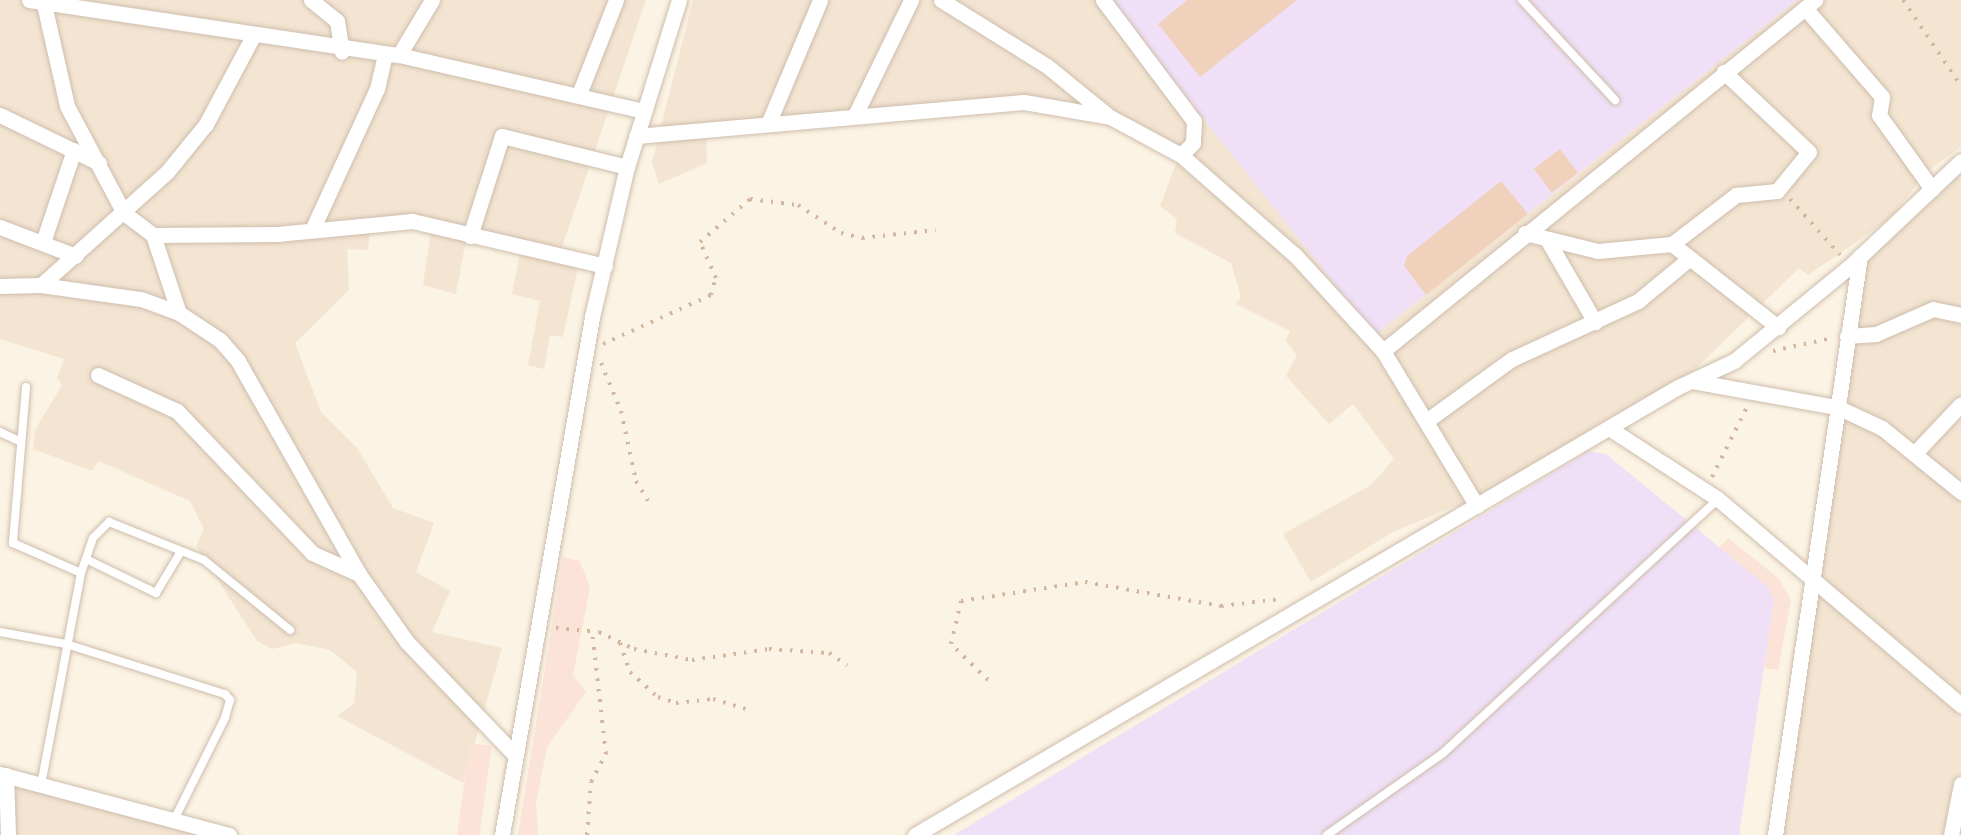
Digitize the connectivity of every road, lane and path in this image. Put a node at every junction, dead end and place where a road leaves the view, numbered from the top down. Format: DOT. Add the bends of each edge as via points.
graph roads {
  1 [pos="30,0"];
  2 [pos="310,0"];
  3 [pos="431,0"];
  4 [pos="616,0"];
  5 [pos="679,0"];
  6 [pos="820,0"];
  7 [pos="910,0"];
  8 [pos="941,0"];
  9 [pos="1103,0"];
  10 [pos="1522,0"];
  11 [pos="1904,0"];
  12 [pos="45,2"];
  13 [pos="1810,4"];
  14 [pos="252,38"];
  15 [pos="342,52"];
  16 [pos="392,55"];
  17 [pos="1724,72"];
  18 [pos="1961,86"];
  19 [pos="580,94"];
  20 [pos="1615,100"];
  21 [pos="643,111"];
  22 [pos="856,113"];
  23 [pos="0,115"];
  24 [pos="1110,117"];
  25 [pos="768,124"];
  26 [pos="636,136"];
  27 [pos="74,150"];
  28 [pos="1181,156"];
  29 [pos="1961,161"];
  30 [pos="102,164"];
  31 [pos="627,167"];
  32 [pos="1932,189"];
  33 [pos="1777,191"];
  34 [pos="124,213"];
  35 [pos="0,228"];
  36 [pos="312,230"];
  37 [pos="936,230"];
  38 [pos="1525,234"];
  39 [pos="153,235"];
  40 [pos="470,236"];
  41 [pos="1548,240"];
  42 [pos="43,242"];
  43 [pos="1672,244"];
  44 [pos="76,256"];
  45 [pos="1690,258"];
  46 [pos="1855,262"];
  47 [pos="605,266"];
  48 [pos="41,285"];
  49 [pos="0,286"];
  50 [pos="179,313"];
  51 [pos="1961,316"];
  52 [pos="1595,322"];
  53 [pos="1778,326"];
  54 [pos="1846,336"];
  55 [pos="586,349"];
  56 [pos="1383,351"];
  57 [pos="1770,352"];
  58 [pos="98,374"];
  59 [pos="1692,380"];
  60 [pos="26,387"];
  61 [pos="1752,396"];
  62 [pos="1961,404"];
  63 [pos="1836,408"];
  64 [pos="1430,420"];
  65 [pos="1612,430"];
  66 [pos="0,432"];
  67 [pos="17,440"];
  68 [pos="1915,453"];
  69 [pos="1961,492"];
  70 [pos="1711,495"];
  71 [pos="648,502"];
  72 [pos="1477,506"];
  73 [pos="0,538"];
  74 [pos="13,543"];
  75 [pos="180,553"];
  76 [pos="86,559"];
  77 [pos="81,573"];
  78 [pos="358,574"];
  79 [pos="1816,581"];
  80 [pos="1291,598"];
  81 [pos="537,625"];
  82 [pos="290,630"];
  83 [pos="592,631"];
  84 [pos="0,632"];
  85 [pos="66,644"];
  86 [pos="620,644"];
  87 [pos="848,665"];
  88 [pos="988,680"];
  89 [pos="1961,705"];
  90 [pos="745,709"];
  91 [pos="513,754"];
  92 [pos="3,774"];
  93 [pos="1961,784"];
  94 [pos="41,785"];
  95 [pos="174,820"];
  96 [pos="8,835"];
  97 [pos="229,835"];
  98 [pos="502,835"];
  99 [pos="587,835"];
  100 [pos="914,835"];
  101 [pos="1327,835"];
  102 [pos="1776,835"];
  103 [pos="1951,835"];
  1 -- 12 [label="street"];
  2 -- 15 [label="street" via="337,21"];
  3 -- 16 [label="street"];
  4 -- 19 [label="street"];
  5 -- 21 [label="street"];
  6 -- 25 [label="street"];
  7 -- 22 [label="street"];
  8 -- 24 [label="street" via="1047,66"];
  9 -- 28 [label="street" via="1194,121 1195,139"];
  10 -- 20 [label="lane"];
  11 -- 18 [label="path"];
  12 -- 14 [label="street"];
  12 -- 30 [label="street" via="68,106"];
  13 -- 17 [label="street"];
  13 -- 32 [label="street" via="1882,97 1879,115 1886,128"];
  14 -- 15 [label="street"];
  14 -- 34 [label="street" via="206,124"];
  15 -- 16 [label="street"];
  16 -- 19 [label="street"];
  16 -- 36 [label="street"];
  17 -- 33 [label="street" via="1808,147"];
  17 -- 38 [label="street"];
  19 -- 21 [label="street"];
  21 -- 26 [label="street"];
  22 -- 24 [label="street" via="1024,102"];
  22 -- 25 [label="street"];
  23 -- 27 [label="street"];
  24 -- 28 [label="street"];
  25 -- 26 [label="street"];
  26 -- 31 [label="street"];
  27 -- 30 [label="street"];
  27 -- 42 [label="street"];
  28 -- 56 [label="street" via="1295,256"];
  29 -- 32 [label="street"];
  30 -- 34 [label="street"];
  31 -- 40 [label="street" via="502,136"];
  31 -- 47 [label="street"];
  32 -- 46 [label="street"];
  33 -- 43 [label="street" via="1736,195"];
  33 -- 46 [label="path"];
  34 -- 39 [label="street"];
  34 -- 44 [label="street"];
  35 -- 42 [label="street"];
  36 -- 39 [label="street"];
  36 -- 40 [label="street" via="412,221"];
  37 -- 55 [label="path" via="862,238 841,233 798,205 750,198 724,214 700,242 716,278 711,294"];
  38 -- 41 [label="street"];
  38 -- 56 [label="street"];
  39 -- 50 [label="street"];
  40 -- 47 [label="street"];
  41 -- 43 [label="street" via="1609,251"];
  41 -- 52 [label="street"];
  42 -- 44 [label="street"];
  43 -- 45 [label="street"];
  44 -- 48 [label="street"];
  45 -- 52 [label="street" via="1638,301"];
  45 -- 53 [label="street"];
  46 -- 53 [label="street"];
  46 -- 54 [label="street"];
  47 -- 55 [label="street"];
  48 -- 49 [label="street"];
  48 -- 50 [label="street" via="141,300"];
  50 -- 78 [label="street" via="238,361"];
  51 -- 54 [label="street" via="1933,309 1889,329"];
  52 -- 64 [label="street" via="1512,360"];
  53 -- 59 [label="street" via="1734,361"];
  54 -- 57 [label="path"];
  54 -- 63 [label="street"];
  55 -- 71 [label="path" via="600,360 621,411 636,482"];
  55 -- 81 [label="street"];
  56 -- 64 [label="street"];
  58 -- 78 [label="street" via="177,411 312,552"];
  59 -- 61 [label="street"];
  59 -- 65 [label="street"];
  60 -- 67 [label="lane"];
  61 -- 63 [label="street"];
  61 -- 70 [label="path"];
  62 -- 68 [label="street"];
  63 -- 68 [label="street"];
  63 -- 79 [label="street"];
  64 -- 72 [label="street"];
  65 -- 70 [label="street"];
  65 -- 72 [label="street"];
  66 -- 67 [label="lane"];
  67 -- 74 [label="lane" via="22,474"];
  68 -- 69 [label="street"];
  70 -- 79 [label="street"];
  70 -- 101 [label="lane" via="1442,754"];
  72 -- 100 [label="street"];
  73 -- 74 [label="lane"];
  74 -- 77 [label="lane"];
  75 -- 76 [label="lane" via="127,524 109,522"];
  75 -- 76 [label="lane" via="156,593"];
  75 -- 82 [label="lane" via="204,560"];
  76 -- 77 [label="lane"];
  77 -- 85 [label="lane"];
  78 -- 91 [label="street" via="418,655"];
  79 -- 89 [label="street"];
  79 -- 102 [label="street"];
  80 -- 88 [label="path" via="1220,606 1085,582 961,600 951,644"];
  81 -- 83 [label="path"];
  81 -- 91 [label="street"];
  83 -- 86 [label="path"];
  83 -- 99 [label="path" via="606,754 591,782"];
  84 -- 85 [label="lane"];
  85 -- 94 [label="lane"];
  85 -- 95 [label="lane" via="230,700"];
  86 -- 87 [label="path" via="692,660 769,649 830,653"];
  86 -- 90 [label="path" via="630,672 658,697 676,703 713,699"];
  91 -- 98 [label="street"];
  92 -- 94 [label="street"];
  92 -- 96 [label="street"];
  93 -- 103 [label="street"];
  94 -- 95 [label="street"];
  95 -- 97 [label="street"];
}
